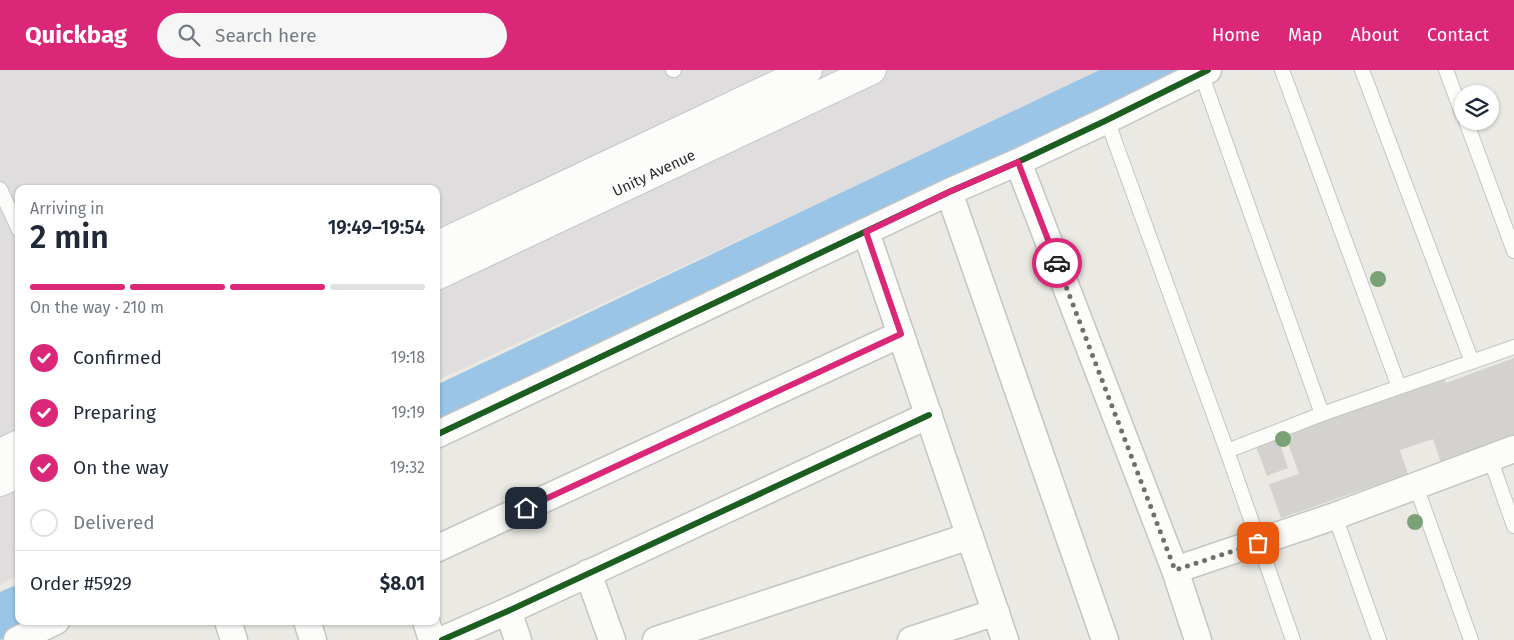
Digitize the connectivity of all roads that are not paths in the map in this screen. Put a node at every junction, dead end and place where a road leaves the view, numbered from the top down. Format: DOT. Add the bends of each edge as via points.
graph roads {
  1 [pos="808,70"];
  2 [pos="872,70"];
  3 [pos="1282,70"];
  4 [pos="1362,70"];
  5 [pos="1446,70"];
  6 [pos="1204,72"];
  7 [pos="1454,92"];
  8 [pos="1107,120"];
  9 [pos="1469,130"];
  10 [pos="1018,162"];
  11 [pos="0,189"];
  12 [pos="949,192"];
  13 [pos="15,221"];
  14 [pos="866,232"];
  15 [pos="440,244"];
  16 [pos="1514,251"];
  17 [pos="440,274"];
  18 [pos="901,334"];
  19 [pos="1514,346"];
  20 [pos="1472,362"];
  21 [pos="1399,388"];
  22 [pos="1322,414"];
  23 [pos="929,415"];
  24 [pos="440,434"];
  25 [pos="15,446"];
  26 [pos="1514,449"];
  27 [pos="1227,451"];
  28 [pos="0,453"];
  29 [pos="1490,458"];
  30 [pos="15,475"];
  31 [pos="0,482"];
  32 [pos="1416,486"];
  33 [pos="1335,516"];
  34 [pos="1514,526"];
  35 [pos="970,536"];
  36 [pos="1258,543"];
  37 [pos="440,547"];
  38 [pos="1175,570"];
  39 [pos="588,573"];
  40 [pos="508,611"];
  41 [pos="996,612"];
  42 [pos="48,625"];
  43 [pos="229,625"];
  44 [pos="308,625"];
  45 [pos="427,625"];
  46 [pos="16,640"];
  47 [pos="234,640"];
  48 [pos="313,640"];
  49 [pos="432,640"];
  50 [pos="442,640"];
  51 [pos="518,640"];
  52 [pos="612,640"];
  53 [pos="656,640"];
  54 [pos="911,640"];
  55 [pos="1006,640"];
  56 [pos="1105,640"];
  57 [pos="1198,640"];
  58 [pos="1293,640"];
  59 [pos="1379,640"];
  60 [pos="1471,640"];
  1 -- 15 [label="street, Unity Avenue"];
  2 -- 17 [label="street, Unity Avenue"];
  3 -- 21 [label="lane"];
  4 -- 20 [label="lane"];
  5 -- 7 [label="lane"];
  6 -- 8 [label="street"];
  6 -- 22 [label="lane"];
  8 -- 10 [label="street"];
  8 -- 27 [label="lane"];
  9 -- 16 [label="lane"];
  10 -- 12 [label="street"];
  10 -- 38 [label="street"];
  11 -- 13 [label="lane"];
  12 -- 14 [label="street"];
  12 -- 56 [label="street"];
  14 -- 18 [label="street"];
  14 -- 24 [label="street"];
  18 -- 23 [label="street"];
  18 -- 37 [label="street"];
  19 -- 20 [label="lane"];
  20 -- 21 [label="lane"];
  21 -- 22 [label="lane"];
  22 -- 27 [label="lane"];
  23 -- 35 [label="street"];
  23 -- 39 [label="street"];
  25 -- 28 [label="street"];
  26 -- 29 [label="street"];
  27 -- 36 [label="lane"];
  29 -- 32 [label="street"];
  29 -- 34 [label="lane"];
  30 -- 31 [label="street"];
  32 -- 33 [label="street"];
  32 -- 60 [label="lane"];
  33 -- 36 [label="street"];
  33 -- 59 [label="lane"];
  35 -- 41 [label="street"];
  35 -- 53 [label="street"];
  36 -- 38 [label="street"];
  36 -- 58 [label="lane"];
  38 -- 57 [label="street"];
  39 -- 40 [label="street"];
  39 -- 52 [label="street"];
  40 -- 50 [label="street"];
  40 -- 51 [label="street"];
  41 -- 54 [label="street"];
  41 -- 55 [label="street"];
  42 -- 46 [label="street"];
  43 -- 47 [label="street"];
  44 -- 48 [label="street"];
  45 -- 49 [label="street"];
}
